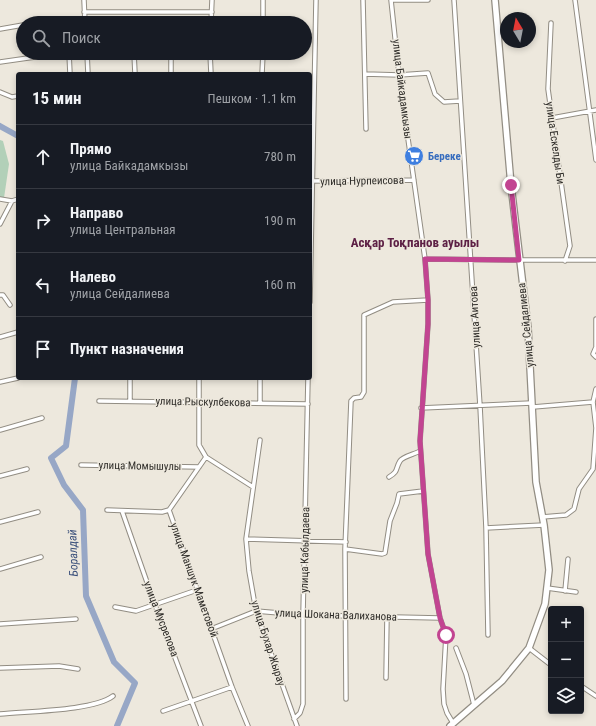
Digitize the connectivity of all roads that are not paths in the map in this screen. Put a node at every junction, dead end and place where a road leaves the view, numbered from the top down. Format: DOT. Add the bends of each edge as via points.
graph roads {
  1 [pos="84,0"];
  2 [pos="212,0"];
  3 [pos="263,0"];
  4 [pos="316,0"];
  5 [pos="363,0"];
  6 [pos="391,0"];
  7 [pos="428,0"];
  8 [pos="454,0"];
  9 [pos="495,0"];
  10 [pos="575,0"];
  11 [pos="84,12"];
  12 [pos="212,12"];
  13 [pos="84,16"];
  14 [pos="212,16"];
  15 [pos="263,16"];
  16 [pos="551,23"];
  17 [pos="16,26"];
  18 [pos="0,29"];
  19 [pos="16,60"];
  20 [pos="69,60"];
  21 [pos="87,60"];
  22 [pos="134,60"];
  23 [pos="171,60"];
  24 [pos="210,60"];
  25 [pos="263,60"];
  26 [pos="0,62"];
  27 [pos="70,72"];
  28 [pos="88,72"];
  29 [pos="135,72"];
  30 [pos="171,72"];
  31 [pos="211,72"];
  32 [pos="262,72"];
  33 [pos="365,74"];
  34 [pos="399,75"];
  35 [pos="0,92"];
  36 [pos="16,96"];
  37 [pos="312,100"];
  38 [pos="460,101"];
  39 [pos="596,110"];
  40 [pos="590,111"];
  41 [pos="552,118"];
  42 [pos="366,129"];
  43 [pos="596,160"];
  44 [pos="414,180"];
  45 [pos="312,181"];
  46 [pos="0,199"];
  47 [pos="16,200"];
  48 [pos="12,201"];
  49 [pos="0,224"];
  50 [pos="425,259"];
  51 [pos="472,259"];
  52 [pos="519,260"];
  53 [pos="596,260"];
  54 [pos="565,261"];
  55 [pos="0,295"];
  56 [pos="428,300"];
  57 [pos="10,305"];
  58 [pos="596,319"];
  59 [pos="16,333"];
  60 [pos="0,337"];
  61 [pos="596,347"];
  62 [pos="596,357"];
  63 [pos="16,378"];
  64 [pos="130,380"];
  65 [pos="199,380"];
  66 [pos="260,380"];
  67 [pos="308,380"];
  68 [pos="0,382"];
  69 [pos="596,388"];
  70 [pos="99,400"];
  71 [pos="130,401"];
  72 [pos="198,402"];
  73 [pos="593,402"];
  74 [pos="260,403"];
  75 [pos="308,404"];
  76 [pos="533,405"];
  77 [pos="480,406"];
  78 [pos="421,408"];
  79 [pos="42,418"];
  80 [pos="0,430"];
  81 [pos="260,440"];
  82 [pos="420,451"];
  83 [pos="206,457"];
  84 [pos="80,465"];
  85 [pos="199,467"];
  86 [pos="27,469"];
  87 [pos="0,476"];
  88 [pos="389,477"];
  89 [pos="253,487"];
  90 [pos="423,491"];
  91 [pos="107,510"];
  92 [pos="169,510"];
  93 [pos="122,511"];
  94 [pos="38,512"];
  95 [pos="542,517"];
  96 [pos="0,522"];
  97 [pos="544,525"];
  98 [pos="486,528"];
  99 [pos="246,539"];
  100 [pos="305,541"];
  101 [pos="346,542"];
  102 [pos="345,549"];
  103 [pos="41,557"];
  104 [pos="568,559"];
  105 [pos="0,569"];
  106 [pos="547,588"];
  107 [pos="198,590"];
  108 [pos="565,591"];
  109 [pos="576,592"];
  110 [pos="155,605"];
  111 [pos="115,607"];
  112 [pos="256,611"];
  113 [pos="303,615"];
  114 [pos="345,617"];
  115 [pos="387,617"];
  116 [pos="440,618"];
  117 [pos="76,619"];
  118 [pos="0,624"];
  119 [pos="211,629"];
  120 [pos="488,635"];
  121 [pos="456,648"];
  122 [pos="529,648"];
  123 [pos="548,663"];
  124 [pos="0,668"];
  125 [pos="78,668"];
  126 [pos="386,678"];
  127 [pos="232,687"];
  128 [pos="584,688"];
  129 [pos="113,696"];
  130 [pos="596,696"];
  131 [pos="346,699"];
  132 [pos="192,701"];
  133 [pos="474,705"];
  134 [pos="163,711"];
  135 [pos="0,714"];
  136 [pos="294,719"];
  137 [pos="452,725"];
  138 [pos="201,726"];
  139 [pos="248,726"];
  140 [pos="297,726"];
  1 -- 11 [label="street"];
  2 -- 12 [label="street"];
  3 -- 15 [label="street"];
  4 -- 37 [label="street"];
  5 -- 33 [label="street"];
  6 -- 7 [label="street"];
  6 -- 34 [label="street, улица Байкадамкызы"];
  8 -- 38 [label="street, улица Аитова"];
  9 -- 52 [label="main road, улица Сейдалиева"];
  10 -- 40 [label="street"];
  11 -- 12 [label="street"];
  11 -- 13 [label="street"];
  12 -- 14 [label="street"];
  16 -- 41 [label="street, улица Ескелды Би" via="548,89"];
  17 -- 18 [label="street"];
  19 -- 26 [label="street"];
  20 -- 27 [label="street"];
  21 -- 28 [label="street"];
  22 -- 29 [label="street"];
  23 -- 30 [label="street"];
  24 -- 31 [label="street"];
  25 -- 32 [label="street"];
  33 -- 34 [label="street"];
  33 -- 42 [label="street"];
  34 -- 38 [label="street" via="428,73 435,94 444,102"];
  34 -- 44 [label="street, улица Байкадамкызы"];
  35 -- 36 [label="street"];
  38 -- 51 [label="street, улица Аитова"];
  39 -- 40 [label="street"];
  40 -- 41 [label="street"];
  40 -- 43 [label="street"];
  41 -- 54 [label="street, улица Ескелды Би" via="570,246"];
  44 -- 45 [label="street, улица Нурпеисова"];
  44 -- 50 [label="street, улица Байкадамкызы"];
  46 -- 48 [label="street"];
  47 -- 48 [label="street"];
  48 -- 49 [label="street"];
  50 -- 51 [label="street"];
  50 -- 56 [label="street, улица Байкадамкызы"];
  51 -- 52 [label="street"];
  51 -- 77 [label="street, улица Аитова"];
  52 -- 54 [label="street"];
  52 -- 76 [label="main road, улица Сейдалиева" via="528,328"];
  53 -- 54 [label="street"];
  55 -- 57 [label="street" via="3,295"];
  56 -- 78 [label="street, улица Байкадамкызы"];
  56 -- 101 [label="street" via="393,302 364,315 364,392 361,397 351,401"];
  58 -- 61 [label="street"];
  59 -- 60 [label="street"];
  61 -- 62 [label="street" via="593,354"];
  63 -- 68 [label="street"];
  64 -- 71 [label="street"];
  65 -- 72 [label="street"];
  66 -- 74 [label="street"];
  67 -- 75 [label="street, улица Кабылдаева"];
  69 -- 73 [label="street"];
  70 -- 71 [label="street, улица Рыскулбекова"];
  71 -- 72 [label="street, улица Рыскулбекова"];
  72 -- 74 [label="street, улица Рыскулбекова"];
  72 -- 83 [label="street" via="199,445"];
  73 -- 76 [label="street"];
  73 -- 95 [label="street" via="596,428 593,469 579,489 574,509 566,515"];
  74 -- 75 [label="street, улица Рыскулбекова"];
  75 -- 100 [label="street, улица Кабылдаева"];
  76 -- 77 [label="street"];
  76 -- 95 [label="main road, улица Сейдалиева" via="536,482"];
  77 -- 78 [label="street"];
  77 -- 98 [label="street, улица Аитова"];
  78 -- 82 [label="street, улица Байкадамкызы"];
  79 -- 80 [label="street"];
  81 -- 89 [label="street, улица Бухар Жырау"];
  82 -- 88 [label="street" via="402,459 398,470"];
  82 -- 90 [label="street, улица Байкадамкызы"];
  83 -- 85 [label="street, улица Маншук Маметовой"];
  83 -- 89 [label="street"];
  84 -- 85 [label="street, улица Момышулы"];
  85 -- 92 [label="street, улица Маншук Маметовой"];
  86 -- 87 [label="street"];
  89 -- 99 [label="street, улица Бухар Жырау"];
  90 -- 102 [label="street" via="399,494 390,521 385,553"];
  90 -- 116 [label="street, улица Байкадамкызы" via="428,554"];
  91 -- 93 [label="street"];
  92 -- 93 [label="street"];
  92 -- 107 [label="street, улица Маншук Маметовой"];
  93 -- 110 [label="street, улица Мусрепова"];
  94 -- 96 [label="street"];
  95 -- 97 [label="main road, улица Сейдалиева"];
  97 -- 98 [label="street"];
  97 -- 106 [label="main road, улица Сейдалиева" via="549,570"];
  98 -- 120 [label="street, улица Аитова"];
  99 -- 100 [label="street"];
  99 -- 112 [label="street, улица Бухар Жырау"];
  100 -- 101 [label="street"];
  100 -- 113 [label="street, улица Кабылдаева"];
  101 -- 102 [label="street"];
  102 -- 114 [label="street"];
  103 -- 105 [label="street"];
  104 -- 108 [label="street"];
  106 -- 108 [label="street"];
  106 -- 122 [label="main road, улица Сейдалиева" via="545,604"];
  107 -- 110 [label="street"];
  107 -- 119 [label="street, улица Маншук Маметовой"];
  108 -- 109 [label="street"];
  110 -- 111 [label="street" via="136,611"];
  110 -- 132 [label="street, улица Мусрепова"];
  112 -- 113 [label="street, улица Шокана Валиханова"];
  112 -- 119 [label="street, улица Шокана Валиханова"];
  112 -- 136 [label="street, улица Бухар Жырау"];
  113 -- 114 [label="street, улица Шокана Валиханова"];
  113 -- 136 [label="street, улица Кабылдаева" via="304,704"];
  114 -- 115 [label="street, улица Шокана Валиханова"];
  114 -- 131 [label="street"];
  115 -- 116 [label="street, улица Шокана Валиханова"];
  115 -- 126 [label="street"];
  116 -- 137 [label="street, улица Байкадамкызы" via="446,635 444,704"];
  117 -- 118 [label="street"];
  119 -- 127 [label="street, улица Маншук Маметовой"];
  121 -- 133 [label="street"];
  122 -- 123 [label="street"];
  122 -- 133 [label="main road, улица Сейдалиева" via="502,681"];
  124 -- 125 [label="street"];
  127 -- 132 [label="street"];
  127 -- 139 [label="street, улица Маншук Маметовой"];
  128 -- 130 [label="street"];
  129 -- 135 [label="street" via="99,703 75,707"];
  132 -- 134 [label="street"];
  132 -- 138 [label="street, улица Мусрепова"];
  133 -- 137 [label="main road, улица Сейдалиева"];
  136 -- 140 [label="street, улица Бухар Жырау"];
}
